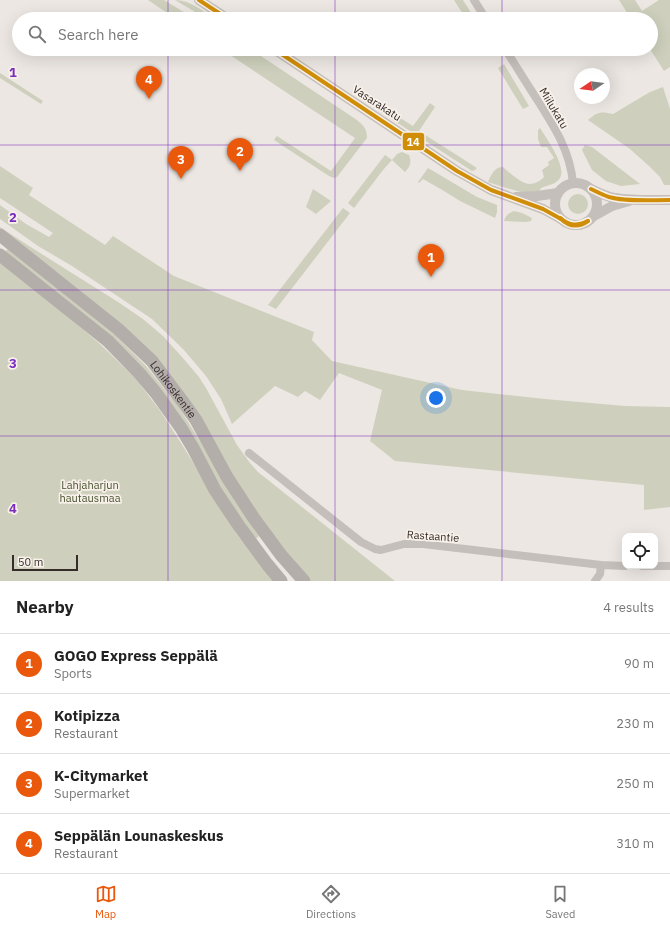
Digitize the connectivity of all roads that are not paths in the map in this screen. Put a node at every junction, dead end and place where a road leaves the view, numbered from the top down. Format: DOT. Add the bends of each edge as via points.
graph roads {
  1 [pos="198,0"];
  2 [pos="474,0"];
  3 [pos="217,12"];
  4 [pos="482,12"];
  5 [pos="285,56"];
  6 [pos="509,56"];
  7 [pos="573,183"];
  8 [pos="591,189"];
  9 [pos="558,192"];
  10 [pos="510,197"];
  11 [pos="632,200"];
  12 [pos="670,200"];
  13 [pos="594,216"];
  14 [pos="561,219"];
  15 [pos="0,235"];
  16 [pos="0,255"];
  17 [pos="249,452"];
  18 [pos="601,565"];
  19 [pos="622,566"];
  20 [pos="658,566"];
  21 [pos="670,566"];
  22 [pos="281,581"];
  23 [pos="304,581"];
  24 [pos="595,581"];
  1 -- 3 [label="street"];
  2 -- 4 [label="street"];
  5 -- 10 [label="street, Vasarakatu" via="458,171 491,190"];
  6 -- 7 [label="street, Miilukatu" via="556,130 572,170"];
  7 -- 8 [label="street" via="583,184"];
  7 -- 9 [label="street"];
  8 -- 11 [label="street" via="611,197"];
  8 -- 13 [label="street" via="598,205"];
  9 -- 10 [label="street, Vasarakatu"];
  9 -- 14 [label="street" via="554,202"];
  10 -- 14 [label="street, Vasarakatu" via="543,209"];
  11 -- 12 [label="street"];
  11 -- 13 [label="street" via="612,206"];
  13 -- 14 [label="street" via="580,225 570,225"];
  15 -- 23 [label="main road, Lohikoskentie" via="118,329 152,362 196,420 227,477 253,517"];
  16 -- 22 [label="main road, Lohikoskentie" via="108,341 140,374 181,428 215,490 235,520"];
  17 -- 18 [label="street, Rastaantie" via="361,542 374,549 423,544"];
  18 -- 19 [label="street, Rastaantie"];
  18 -- 24 [label="street" via="600,574"];
  20 -- 21 [label="street"];
}
